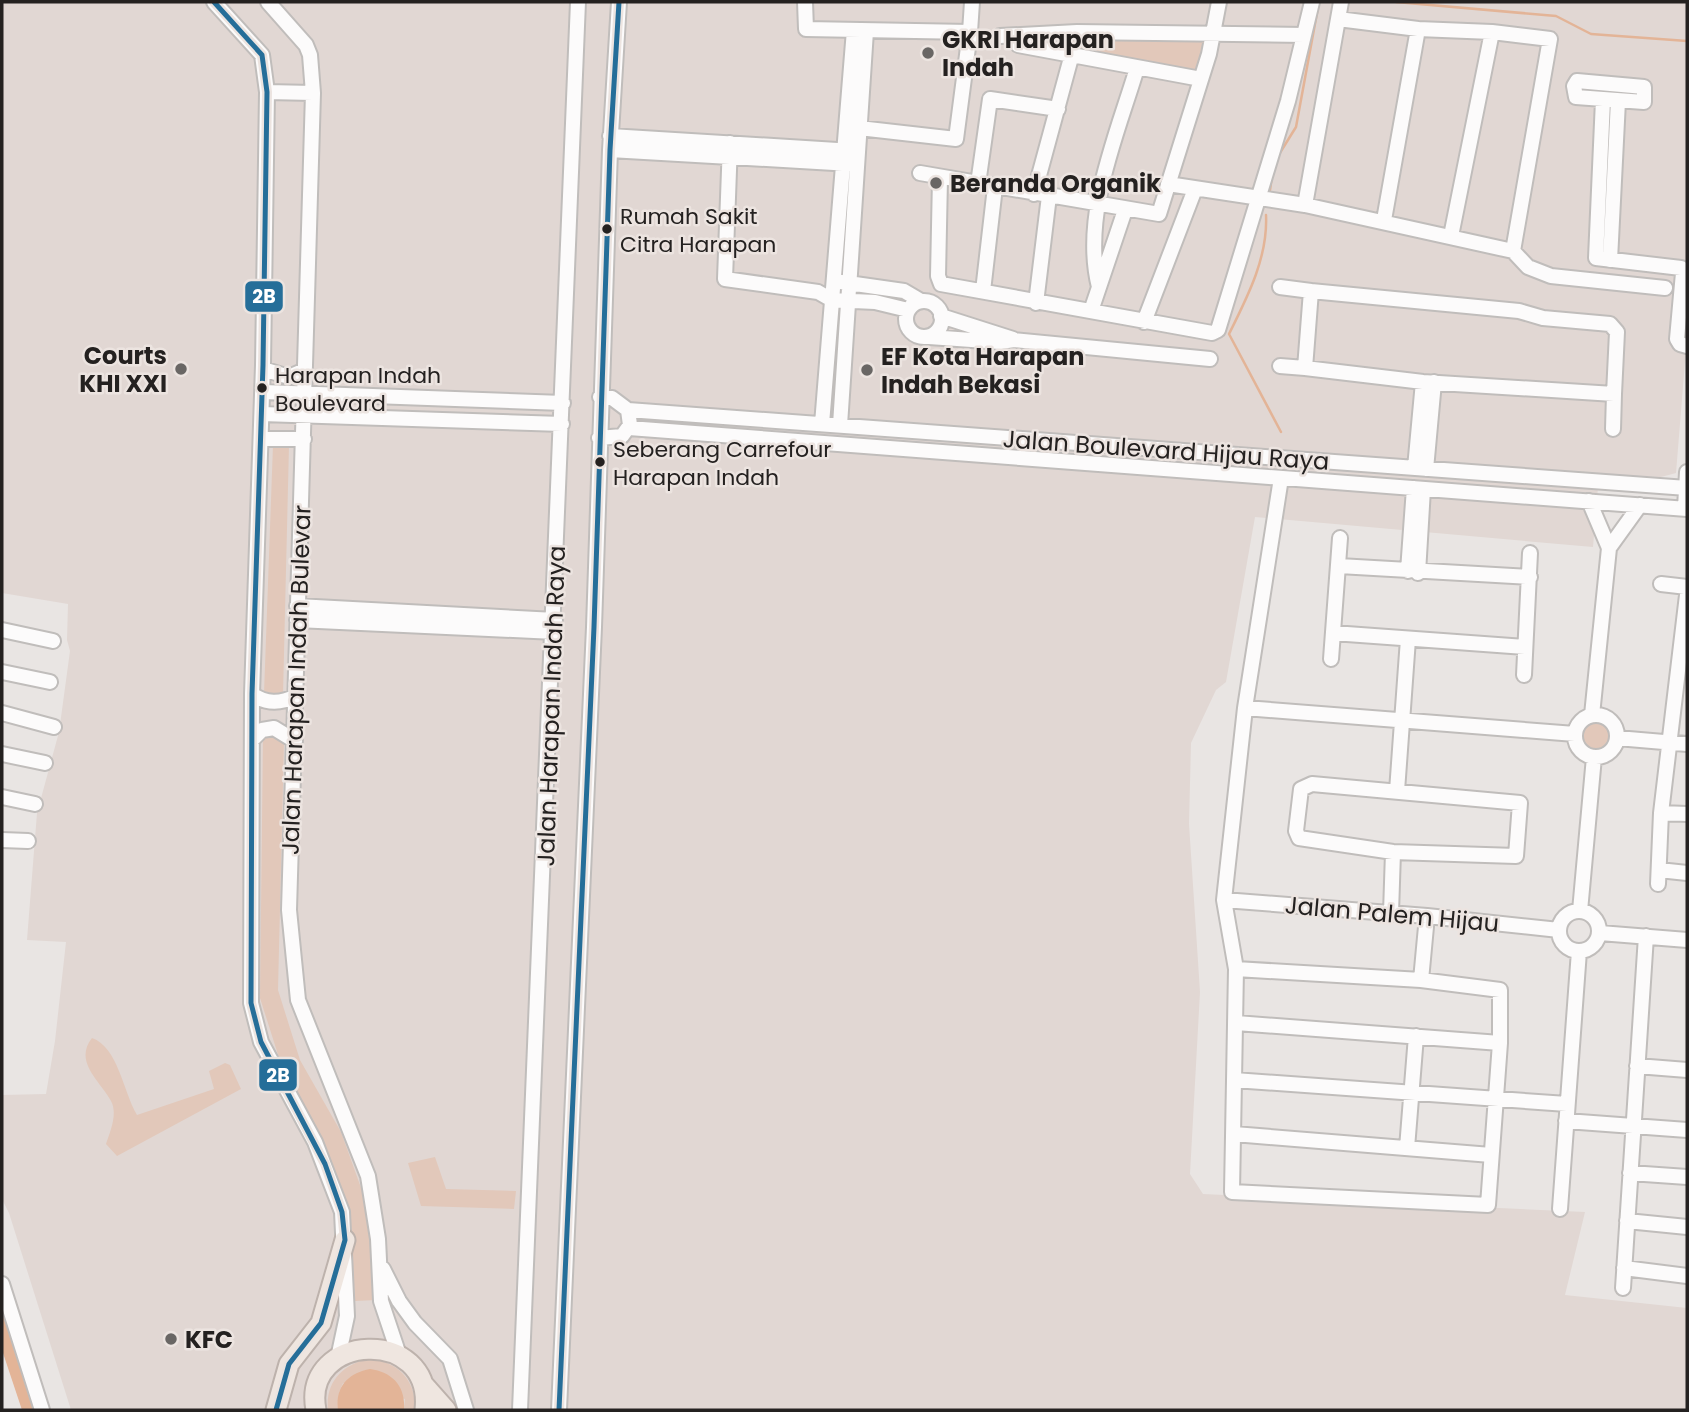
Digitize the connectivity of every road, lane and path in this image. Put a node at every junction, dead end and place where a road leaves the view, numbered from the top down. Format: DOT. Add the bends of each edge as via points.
graph roads {
  1 [pos="214,2"];
  2 [pos="268,2"];
  3 [pos="578,2"];
  4 [pos="805,2"];
  5 [pos="972,2"];
  6 [pos="1219,2"];
  7 [pos="1311,2"];
  8 [pos="1342,2"];
  9 [pos="618,3"];
  10 [pos="1338,19"];
  11 [pos="1418,29"];
  12 [pos="860,30"];
  13 [pos="970,32"];
  14 [pos="1492,32"];
  15 [pos="1214,35"];
  16 [pos="1304,35"];
  17 [pos="1000,36"];
  18 [pos="1018,45"];
  19 [pos="1072,54"];
  20 [pos="1137,68"];
  21 [pos="1201,79"];
  22 [pos="272,92"];
  23 [pos="306,93"];
  24 [pos="1603,100"];
  25 [pos="1618,101"];
  26 [pos="1058,109"];
  27 [pos="859,128"];
  28 [pos="610,143"];
  29 [pos="730,149"];
  30 [pos="850,157"];
  31 [pos="920,173"];
  32 [pos="940,178"];
  33 [pos="978,184"];
  34 [pos="1168,184"];
  35 [pos="995,187"];
  36 [pos="1195,189"];
  37 [pos="1042,195"];
  38 [pos="1263,199"];
  39 [pos="1305,205"];
  40 [pos="1098,206"];
  41 [pos="1125,210"];
  42 [pos="1159,214"];
  43 [pos="1384,220"];
  44 [pos="1182,221"];
  45 [pos="1451,236"];
  46 [pos="1513,251"];
  47 [pos="1610,260"];
  48 [pos="841,282"];
  49 [pos="1098,287"];
  50 [pos="1280,288"];
  51 [pos="1665,288"];
  52 [pos="982,291"];
  53 [pos="818,292"];
  54 [pos="1311,292"];
  55 [pos="839,300"];
  56 [pos="1036,303"];
  57 [pos="914,305"];
  58 [pos="1091,311"];
  59 [pos="941,316"];
  60 [pos="1144,321"];
  61 [pos="929,337"];
  62 [pos="1014,340"];
  63 [pos="1687,346"];
  64 [pos="1210,359"];
  65 [pos="1280,366"];
  66 [pos="1305,368"];
  67 [pos="263,369"];
  68 [pos="305,370"];
  69 [pos="1429,382"];
  70 [pos="262,393"];
  71 [pos="305,393"];
  72 [pos="1615,394"];
  73 [pos="600,397"];
  74 [pos="563,403"];
  75 [pos="628,410"];
  76 [pos="262,414"];
  77 [pos="305,415"];
  78 [pos="562,424"];
  79 [pos="818,424"];
  80 [pos="840,425"];
  81 [pos="629,428"];
  82 [pos="1613,429"];
  83 [pos="599,438"];
  84 [pos="261,439"];
  85 [pos="304,439"];
  86 [pos="813,442"];
  87 [pos="1161,449"];
  88 [pos="1421,468"];
  89 [pos="1161,469"];
  90 [pos="1687,472"];
  91 [pos="1530,476"];
  92 [pos="1281,478"];
  93 [pos="1418,488"];
  94 [pos="1687,488"];
  95 [pos="1529,497"];
  96 [pos="1589,501"];
  97 [pos="1640,505"];
  98 [pos="1686,508"];
  99 [pos="1340,538"];
  100 [pos="1609,548"];
  101 [pos="1530,553"];
  102 [pos="1339,566"];
  103 [pos="1413,572"];
  104 [pos="1530,577"];
  105 [pos="1661,584"];
  106 [pos="1687,587"];
  107 [pos="1687,595"];
  108 [pos="297,613"];
  109 [pos="555,626"];
  110 [pos="2,630"];
  111 [pos="1333,633"];
  112 [pos="1408,639"];
  113 [pos="53,641"];
  114 [pos="1525,647"];
  115 [pos="1331,659"];
  116 [pos="1684,663"];
  117 [pos="2,672"];
  118 [pos="1524,675"];
  119 [pos="50,682"];
  120 [pos="252,694"];
  121 [pos="296,696"];
  122 [pos="1245,708"];
  123 [pos="2,713"];
  124 [pos="1592,715"];
  125 [pos="1402,718"];
  126 [pos="54,727"];
  127 [pos="1575,734"];
  128 [pos="1617,738"];
  129 [pos="252,740"];
  130 [pos="295,741"];
  131 [pos="1669,742"];
  132 [pos="1687,744"];
  133 [pos="2,754"];
  134 [pos="1594,757"];
  135 [pos="45,763"];
  136 [pos="1397,791"];
  137 [pos="2,797"];
  138 [pos="35,804"];
  139 [pos="1661,813"];
  140 [pos="1687,814"];
  141 [pos="2,840"];
  142 [pos="28,841"];
  143 [pos="1393,852"];
  144 [pos="1687,873"];
  145 [pos="1224,900"];
  146 [pos="1580,911"];
  147 [pos="1391,913"];
  148 [pos="1427,916"];
  149 [pos="1559,930"];
  150 [pos="1600,933"];
  151 [pos="1646,936"];
  152 [pos="1687,940"];
  153 [pos="1579,951"];
  154 [pos="1236,969"];
  155 [pos="1421,980"];
  156 [pos="1236,1023"];
  157 [pos="1416,1036"];
  158 [pos="1500,1043"];
  159 [pos="1637,1066"];
  160 [pos="1687,1070"];
  161 [pos="1234,1080"];
  162 [pos="1412,1092"];
  163 [pos="1496,1099"];
  164 [pos="1567,1104"];
  165 [pos="1566,1121"];
  166 [pos="1633,1126"];
  167 [pos="1687,1130"];
  168 [pos="1234,1134"];
  169 [pos="1407,1148"];
  170 [pos="1491,1155"];
  171 [pos="1630,1173"];
  172 [pos="1687,1177"];
  173 [pos="1560,1209"];
  174 [pos="1627,1221"];
  175 [pos="1687,1227"];
  176 [pos="345,1240"];
  177 [pos="380,1261"];
  178 [pos="1624,1268"];
  179 [pos="1687,1276"];
  180 [pos="2,1284"];
  181 [pos="1623,1287"];
  182 [pos="399,1355"];
  183 [pos="338,1358"];
  184 [pos="422,1383"];
  185 [pos="314,1409"];
  186 [pos="42,1410"];
  187 [pos="276,1410"];
  188 [pos="425,1410"];
  189 [pos="446,1410"];
  190 [pos="466,1410"];
  191 [pos="520,1410"];
  192 [pos="559,1410"];
  1 -- 22 [label="street, Jalan Harapan Indah Bulevar" via="262,55"];
  2 -- 23 [label="street, Jalan Harapan Indah Bulevar" via="306,45 310,55"];
  3 -- 74 [label="street, Jalan Harapan Indah Raya"];
  4 -- 12 [label="street" via="806,29"];
  5 -- 13 [label="street"];
  6 -- 15 [label="street"];
  7 -- 16 [label="street"];
  8 -- 10 [label="street"];
  9 -- 28 [label="street, Jalan Harapan Indah Raya"];
  10 -- 11 [label="street"];
  10 -- 39 [label="street"];
  11 -- 14 [label="street"];
  11 -- 43 [label="street"];
  12 -- 13 [label="street"];
  12 -- 27 [label="street"];
  12 -- 30 [label="street"];
  13 -- 27 [label="street" via="956,139"];
  14 -- 45 [label="street"];
  14 -- 46 [label="street" via="1548,38 1551,43"];
  15 -- 16 [label="street"];
  15 -- 17 [label="street" via="1077,32"];
  15 -- 21 [label="street"];
  16 -- 38 [label="street"];
  18 -- 19 [label="street"];
  19 -- 20 [label="street"];
  19 -- 26 [label="street"];
  20 -- 21 [label="street"];
  20 -- 40 [label="street"];
  21 -- 34 [label="street"];
  22 -- 23 [label="street"];
  22 -- 67 [label="street, Jalan Harapan Indah Bulevar"];
  23 -- 68 [label="street, Jalan Harapan Indah Bulevar"];
  24 -- 25 [label="street"];
  24 -- 25 [label="street" via="1575,97 1576,82 1646,89 1643,103"];
  24 -- 47 [label="street" via="1595,257"];
  25 -- 47 [label="street"];
  26 -- 33 [label="street" via="990,99"];
  26 -- 37 [label="street"];
  27 -- 30 [label="street"];
  28 -- 29 [label="street"];
  28 -- 73 [label="street, Jalan Harapan Indah Raya"];
  29 -- 30 [label="street"];
  29 -- 53 [label="street" via="723,277"];
  30 -- 48 [label="street"];
  31 -- 32 [label="street"];
  32 -- 33 [label="street"];
  32 -- 52 [label="street" via="939,281 945,286"];
  33 -- 35 [label="street"];
  34 -- 36 [label="street"];
  34 -- 42 [label="street"];
  35 -- 37 [label="street"];
  35 -- 52 [label="street"];
  36 -- 38 [label="street"];
  36 -- 44 [label="street"];
  37 -- 40 [label="street"];
  37 -- 56 [label="street"];
  38 -- 39 [label="street"];
  38 -- 60 [label="street" via="1218,330 1212,333"];
  39 -- 43 [label="street"];
  40 -- 41 [label="street"];
  40 -- 49 [label="street"];
  41 -- 42 [label="street"];
  41 -- 49 [label="street"];
  42 -- 44 [label="street"];
  43 -- 45 [label="street"];
  44 -- 60 [label="street"];
  45 -- 46 [label="street"];
  46 -- 51 [label="street" via="1528,267 1551,276"];
  47 -- 63 [label="street" via="1681,268 1677,339"];
  48 -- 53 [label="street"];
  48 -- 55 [label="street"];
  48 -- 57 [label="street" via="905,291"];
  49 -- 58 [label="street"];
  50 -- 54 [label="street"];
  52 -- 56 [label="street"];
  53 -- 55 [label="street"];
  54 -- 66 [label="street"];
  54 -- 72 [label="street" via="1611,324 1617,332"];
  55 -- 57 [label="street"];
  55 -- 79 [label="street"];
  55 -- 80 [label="street"];
  56 -- 58 [label="street"];
  57 -- 59 [label="street" via="934,304"];
  57 -- 61 [label="street" via="906,324 915,335"];
  58 -- 60 [label="street"];
  59 -- 61 [label="street" via="939,329"];
  59 -- 62 [label="street"];
  61 -- 62 [label="street"];
  62 -- 64 [label="street"];
  65 -- 66 [label="street"];
  66 -- 69 [label="street"];
  67 -- 68 [label="street" via="289,377"];
  67 -- 70 [label="street, Jalan Harapan Indah Bulevar"];
  68 -- 71 [label="street, Jalan Harapan Indah Bulevar"];
  69 -- 72 [label="street"];
  69 -- 88 [label="street"];
  70 -- 71 [label="street"];
  70 -- 76 [label="street, Jalan Harapan Indah Bulevar"];
  71 -- 74 [label="street"];
  71 -- 77 [label="street, Jalan Harapan Indah Bulevar"];
  72 -- 82 [label="street"];
  73 -- 75 [label="street" via="612,398"];
  73 -- 83 [label="street, Jalan Harapan Indah Raya"];
  74 -- 78 [label="street, Jalan Harapan Indah Raya"];
  75 -- 79 [label="street, Jalan Boulevard Hijau Raya"];
  75 -- 81 [label="street"];
  76 -- 77 [label="street"];
  76 -- 84 [label="street, Jalan Harapan Indah Bulevar"];
  77 -- 78 [label="street"];
  77 -- 85 [label="street, Jalan Harapan Indah Bulevar"];
  78 -- 109 [label="street, Jalan Harapan Indah Raya"];
  79 -- 80 [label="street, Jalan Boulevard Hijau Raya"];
  79 -- 86 [label="street"];
  80 -- 87 [label="street, Jalan Boulevard Hijau Raya"];
  81 -- 83 [label="street" via="622,436"];
  81 -- 86 [label="street, Jalan Boulevard Hijau Raya"];
  83 -- 192 [label="street, Jalan Harapan Indah Raya"];
  84 -- 85 [label="street"];
  84 -- 120 [label="street, Jalan Harapan Indah Bulevar"];
  85 -- 108 [label="street, Jalan Harapan Indah Bulevar"];
  86 -- 89 [label="street, Jalan Boulevard Hijau Raya"];
  87 -- 88 [label="street, Jalan Boulevard Hijau Raya"];
  87 -- 89 [label="street"];
  88 -- 91 [label="street, Jalan Boulevard Hijau Raya"];
  89 -- 92 [label="street, Jalan Boulevard Hijau Raya"];
  90 -- 94 [label="street"];
  91 -- 94 [label="street, Jalan Boulevard Hijau Raya"];
  91 -- 95 [label="street"];
  92 -- 93 [label="street, Jalan Boulevard Hijau Raya"];
  92 -- 122 [label="street"];
  93 -- 95 [label="street, Jalan Boulevard Hijau Raya"];
  93 -- 103 [label="street"];
  94 -- 98 [label="street"];
  95 -- 96 [label="street, Jalan Boulevard Hijau Raya"];
  96 -- 97 [label="street, Jalan Boulevard Hijau Raya"];
  96 -- 100 [label="street"];
  97 -- 98 [label="street, Jalan Boulevard Hijau Raya"];
  97 -- 100 [label="street"];
  99 -- 102 [label="street"];
  100 -- 124 [label="street"];
  101 -- 104 [label="street"];
  102 -- 103 [label="street"];
  102 -- 111 [label="street"];
  103 -- 104 [label="street"];
  104 -- 114 [label="street"];
  105 -- 106 [label="street"];
  107 -- 116 [label="street"];
  108 -- 109 [label="street"];
  108 -- 121 [label="street, Jalan Harapan Indah Bulevar"];
  109 -- 191 [label="street, Jalan Harapan Indah Raya"];
  110 -- 113 [label="street"];
  111 -- 112 [label="street"];
  111 -- 115 [label="street"];
  112 -- 114 [label="street"];
  112 -- 125 [label="street"];
  114 -- 118 [label="street"];
  116 -- 131 [label="street"];
  117 -- 119 [label="street"];
  120 -- 121 [label="street" via="273,703"];
  120 -- 129 [label="street, Jalan Harapan Indah Bulevar"];
  121 -- 130 [label="street, Jalan Harapan Indah Bulevar"];
  122 -- 125 [label="street"];
  122 -- 145 [label="street"];
  123 -- 126 [label="street"];
  124 -- 127 [label="street" via="1580,721"];
  124 -- 128 [label="street" via="1608,718"];
  125 -- 127 [label="street"];
  125 -- 136 [label="street"];
  127 -- 134 [label="street" via="1579,749"];
  128 -- 131 [label="street"];
  128 -- 134 [label="street" via="1610,752"];
  129 -- 130 [label="street" via="262,730 274,728"];
  129 -- 176 [label="street, Jalan Harapan Indah Bulevar" via="251,1003 261,1042 326,1164 342,1212"];
  130 -- 177 [label="street, Jalan Harapan Indah Bulevar" via="289,910 293,975 304,1021 368,1177"];
  131 -- 132 [label="street"];
  131 -- 139 [label="street"];
  133 -- 135 [label="street"];
  134 -- 146 [label="street"];
  136 -- 143 [label="street" via="1305,786 1296,831 1300,838"];
  136 -- 143 [label="street" via="1513,801 1521,807 1513,857"];
  137 -- 138 [label="street"];
  139 -- 140 [label="street"];
  139 -- 144 [label="street" via="1658,877"];
  141 -- 142 [label="street"];
  143 -- 147 [label="street"];
  145 -- 147 [label="street, Jalan Palem Hijau"];
  145 -- 154 [label="street"];
  146 -- 149 [label="street" via="1565,916"];
  146 -- 150 [label="street" via="1597,920"];
  147 -- 148 [label="street, Jalan Palem Hijau"];
  148 -- 149 [label="street, Jalan Palem Hijau"];
  148 -- 155 [label="street"];
  149 -- 153 [label="street" via="1564,945"];
  150 -- 151 [label="street"];
  150 -- 153 [label="street" via="1590,948"];
  151 -- 152 [label="street"];
  151 -- 159 [label="street"];
  153 -- 164 [label="street"];
  154 -- 155 [label="street"];
  154 -- 156 [label="street"];
  155 -- 158 [label="street" via="1500,990"];
  156 -- 157 [label="street"];
  156 -- 161 [label="street"];
  157 -- 158 [label="street"];
  157 -- 162 [label="street"];
  158 -- 163 [label="street"];
  159 -- 160 [label="street"];
  159 -- 166 [label="street"];
  161 -- 162 [label="street"];
  161 -- 168 [label="street"];
  162 -- 163 [label="street"];
  162 -- 169 [label="street"];
  163 -- 164 [label="street"];
  163 -- 170 [label="street"];
  164 -- 165 [label="street"];
  165 -- 166 [label="street"];
  165 -- 173 [label="street"];
  166 -- 167 [label="street"];
  166 -- 171 [label="street"];
  168 -- 169 [label="street"];
  168 -- 170 [label="street" via="1235,1194 1484,1206 1488,1205"];
  169 -- 170 [label="street"];
  171 -- 172 [label="street"];
  171 -- 174 [label="street"];
  174 -- 175 [label="street"];
  174 -- 178 [label="street"];
  176 -- 183 [label="street, Jalan Harapan Indah Bulevar" via="347,1316"];
  176 -- 187 [label="highway" via="321,1323 289,1364"];
  177 -- 182 [label="street, Jalan Harapan Indah Bulevar" via="381,1301"];
  177 -- 190 [label="street" via="399,1301 450,1359"];
  178 -- 179 [label="street"];
  178 -- 181 [label="street"];
  180 -- 186 [label="street"];
  182 -- 183 [label="highway" via="368,1348"];
  182 -- 184 [label="highway"];
  183 -- 185 [label="highway" via="320,1379"];
  184 -- 188 [label="highway"];
  184 -- 189 [label="highway"];
}
